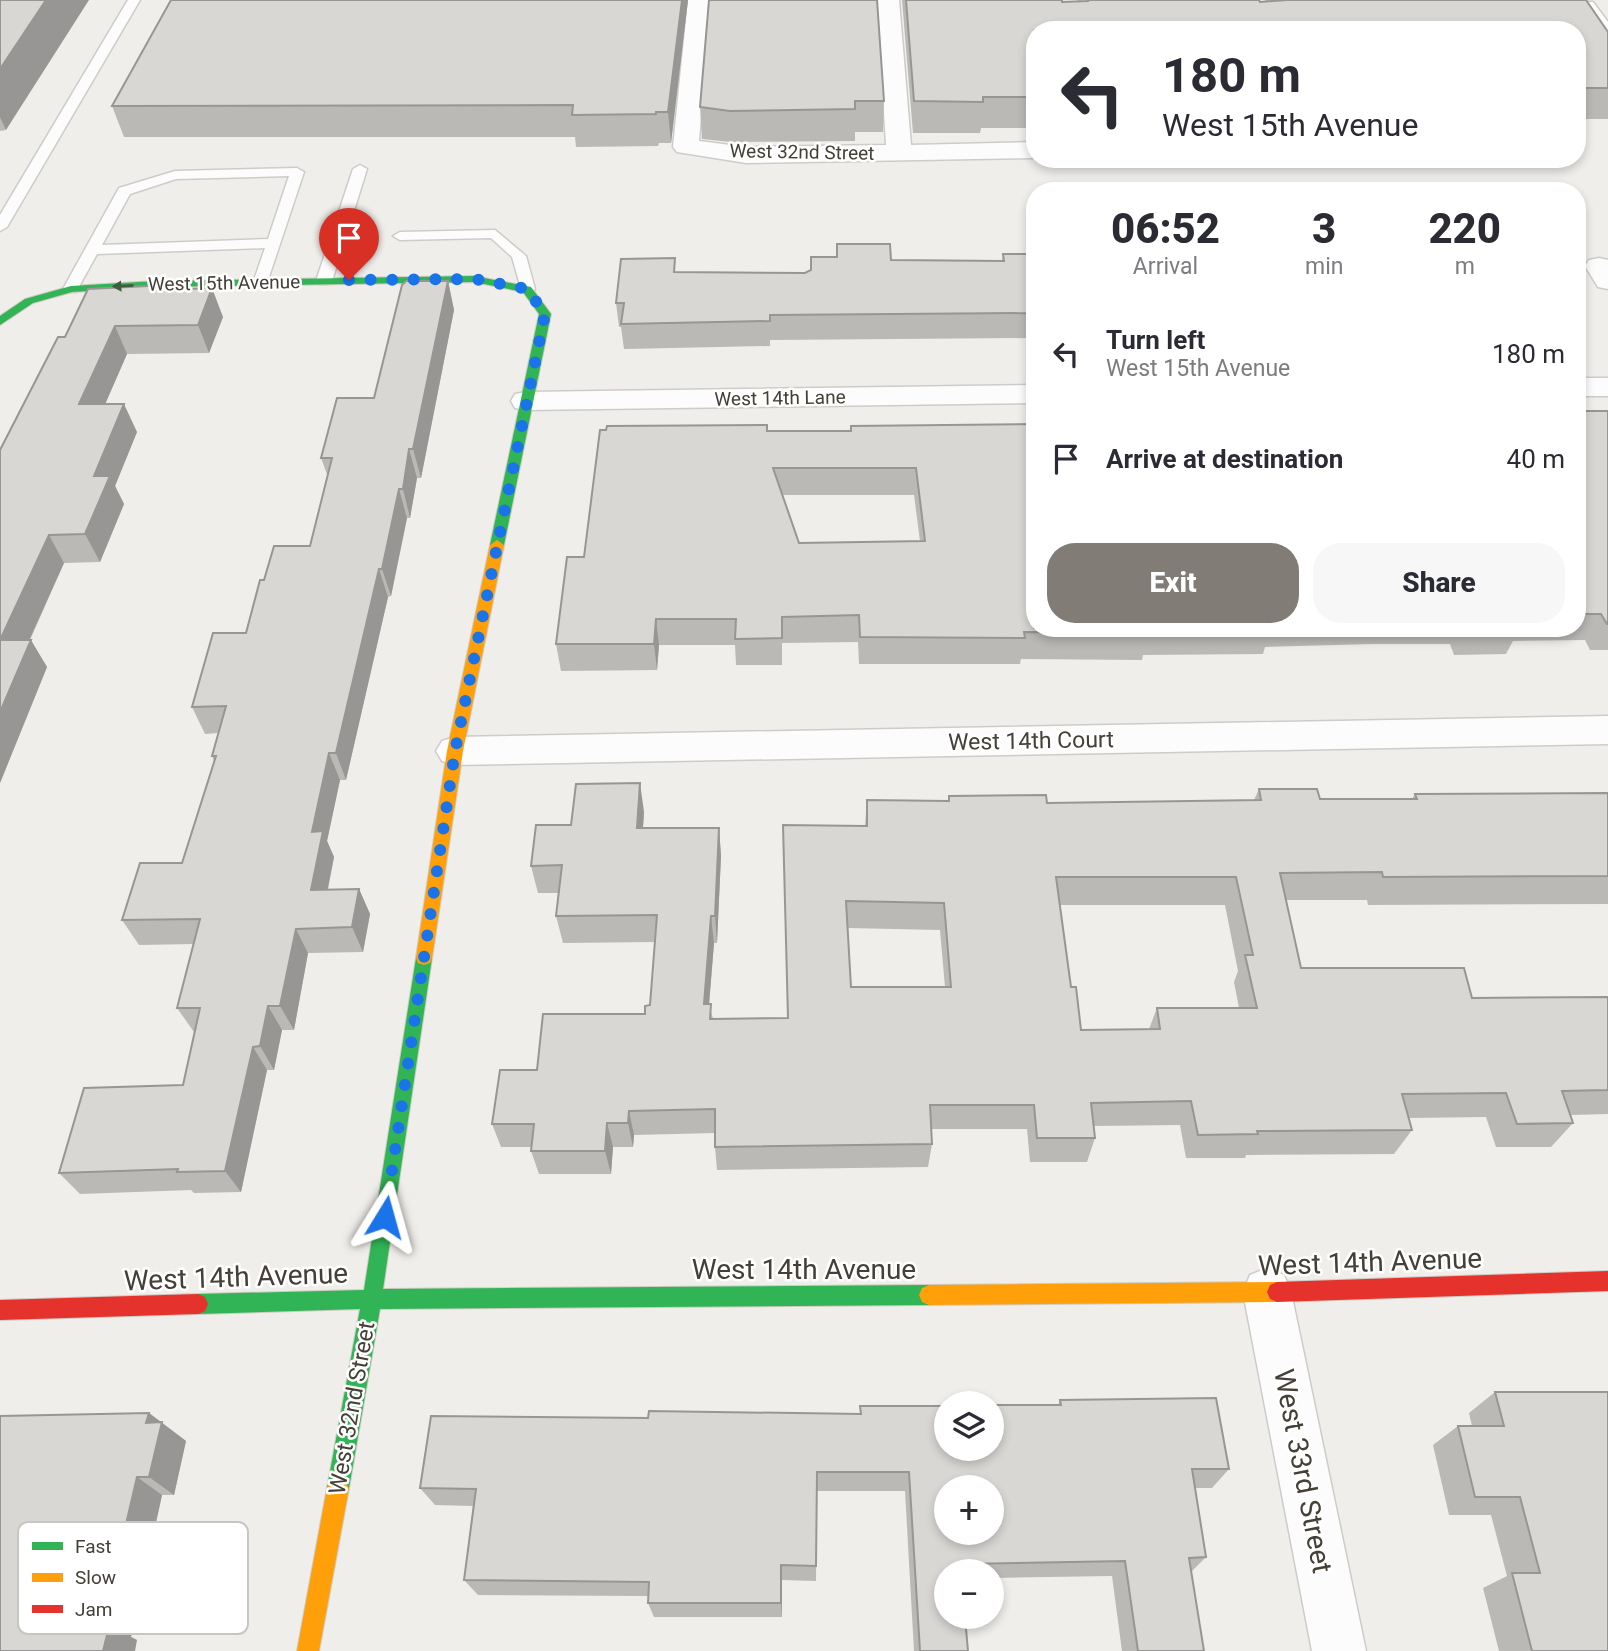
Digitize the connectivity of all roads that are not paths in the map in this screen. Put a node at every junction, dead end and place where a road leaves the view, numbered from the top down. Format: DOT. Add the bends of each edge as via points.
graph roads {
  1 [pos="134,0"];
  2 [pos="699,0"];
  3 [pos="888,0"];
  4 [pos="1587,2"];
  5 [pos="1608,5"];
  6 [pos="1608,32"];
  7 [pos="1026,150"];
  8 [pos="898,153"];
  9 [pos="360,169"];
  10 [pos="0,227"];
  11 [pos="400,236"];
  12 [pos="274,243"];
  13 [pos="95,250"];
  14 [pos="324,281"];
  15 [pos="261,283"];
  16 [pos="71,289"];
  17 [pos="527,289"];
  18 [pos="0,321"];
  19 [pos="1586,387"];
  20 [pos="1608,387"];
  21 [pos="1026,394"];
  22 [pos="526,401"];
  23 [pos="1608,730"];
  24 [pos="455,751"];
  25 [pos="1608,1281"];
  26 [pos="1268,1292"];
  27 [pos="372,1299"];
  28 [pos="0,1310"];
  29 [pos="308,1651"];
  30 [pos="1339,1651"];
  1 -- 10 [label="lane"];
  2 -- 8 [label="street, West 32nd Street" via="686,147 746,155"];
  3 -- 8 [label="street"];
  4 -- 5 [label="lane"];
  4 -- 6 [label="lane"];
  7 -- 8 [label="street"];
  9 -- 14 [label="lane"];
  11 -- 17 [label="lane" via="495,234 520,256"];
  12 -- 13 [label="lane"];
  12 -- 13 [label="lane" via="297,172 175,175 124,191"];
  12 -- 15 [label="lane"];
  13 -- 16 [label="lane"];
  14 -- 15 [label="street, West 15th Avenue"];
  14 -- 17 [label="street, West 15th Avenue" via="474,279"];
  15 -- 16 [label="street, West 15th Avenue, one-way"];
  16 -- 18 [label="street, West 15th Avenue" via="29,301"];
  17 -- 22 [label="street, West 32nd Street" via="545,314"];
  19 -- 20 [label="street"];
  21 -- 22 [label="street, West 14th Lane"];
  22 -- 24 [label="street, West 32nd Street"];
  23 -- 24 [label="street, West 14th Court"];
  24 -- 27 [label="street, West 32nd Street"];
  25 -- 26 [label="street, West 14th Avenue"];
  26 -- 27 [label="street, West 14th Avenue"];
  26 -- 30 [label="street, West 33rd Street"];
  27 -- 28 [label="street, West 14th Avenue"];
  27 -- 29 [label="street, West 32nd Street"];
}
